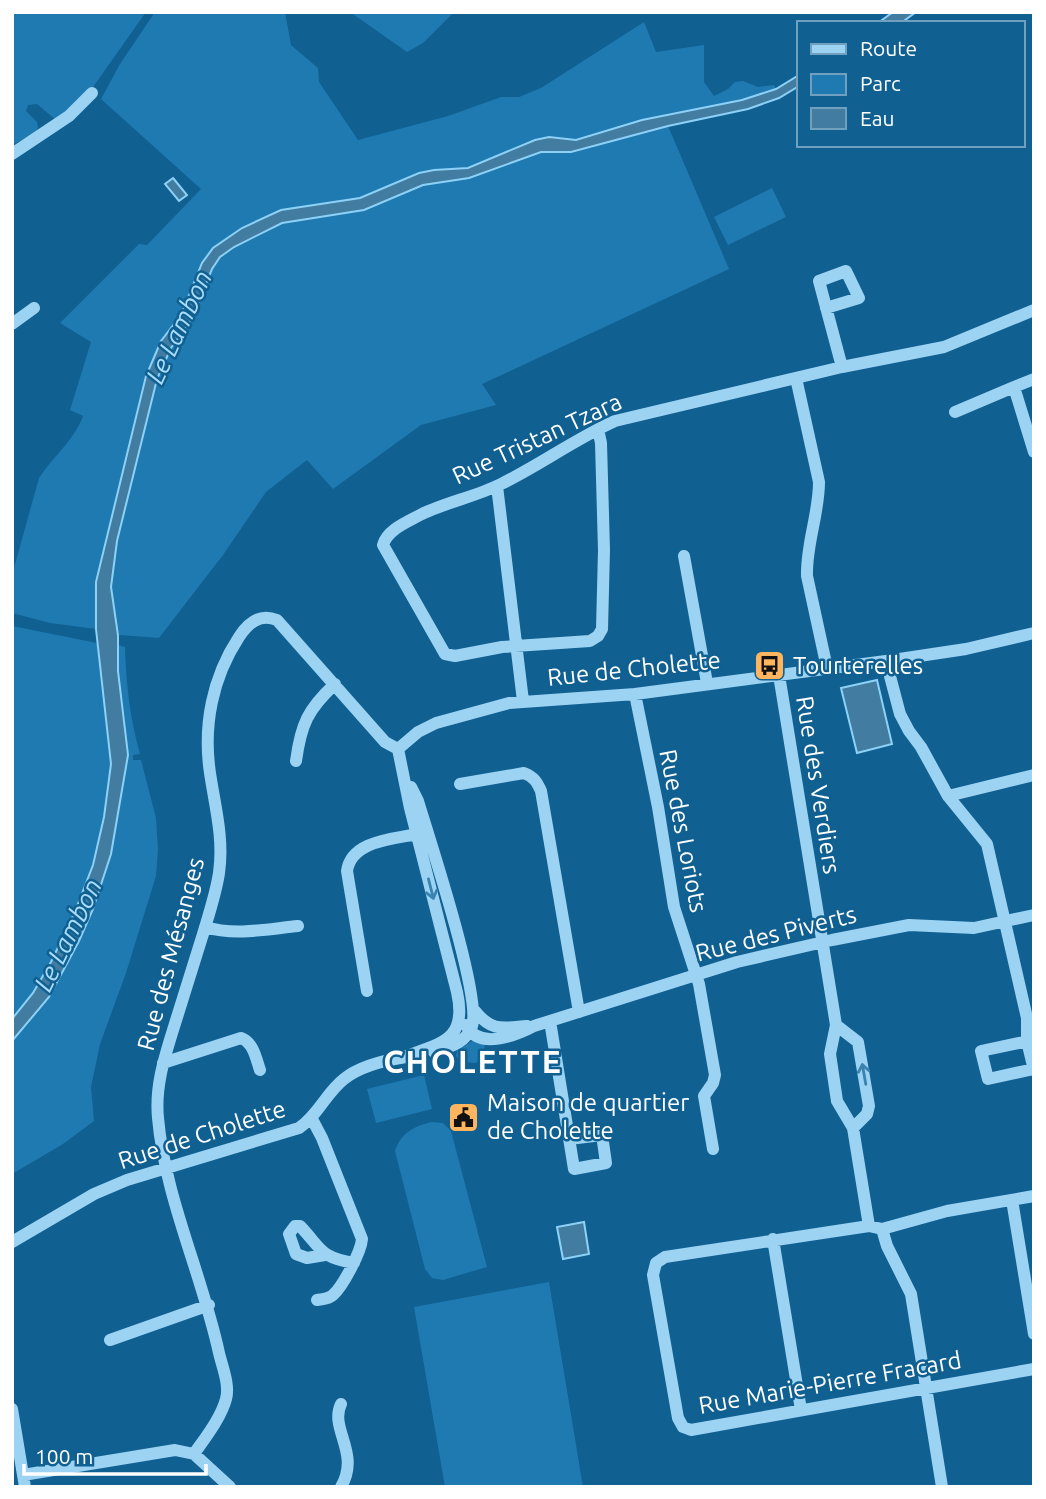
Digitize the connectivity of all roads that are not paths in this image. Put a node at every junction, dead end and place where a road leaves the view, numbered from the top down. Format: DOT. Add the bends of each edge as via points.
graph roads {
  1 [pos="92,93"];
  2 [pos="12,154"];
  3 [pos="33,308"];
  4 [pos="826,309"];
  5 [pos="1034,310"];
  6 [pos="12,324"];
  7 [pos="842,367"];
  8 [pos="796,378"];
  9 [pos="1034,379"];
  10 [pos="1014,387"];
  11 [pos="955,412"];
  12 [pos="598,429"];
  13 [pos="1034,452"];
  14 [pos="497,486"];
  15 [pos="684,556"];
  16 [pos="1034,633"];
  17 [pos="516,646"];
  18 [pos="886,661"];
  19 [pos="827,668"];
  20 [pos="779,675"];
  21 [pos="707,683"];
  22 [pos="335,684"];
  23 [pos="635,694"];
  24 [pos="523,701"];
  25 [pos="398,749"];
  26 [pos="296,761"];
  27 [pos="404,774"];
  28 [pos="1034,775"];
  29 [pos="460,784"];
  30 [pos="948,796"];
  31 [pos="417,834"];
  32 [pos="1034,915"];
  33 [pos="1004,922"];
  34 [pos="298,926"];
  35 [pos="205,927"];
  36 [pos="823,942"];
  37 [pos="696,976"];
  38 [pos="367,990"];
  39 [pos="579,1012"];
  40 [pos="550,1021"];
  41 [pos="471,1023"];
  42 [pos="836,1025"];
  43 [pos="1030,1041"];
  44 [pos="163,1063"];
  45 [pos="1034,1069"];
  46 [pos="260,1070"];
  47 [pos="312,1119"];
  48 [pos="853,1128"];
  49 [pos="569,1139"];
  50 [pos="713,1149"];
  51 [pos="166,1167"];
  52 [pos="1034,1196"];
  53 [pos="1012,1200"];
  54 [pos="43,1225"];
  55 [pos="869,1226"];
  56 [pos="882,1229"];
  57 [pos="773,1239"];
  58 [pos="12,1242"];
  59 [pos="12,1253"];
  60 [pos="325,1255"];
  61 [pos="354,1263"];
  62 [pos="317,1300"];
  63 [pos="209,1305"];
  64 [pos="1034,1335"];
  65 [pos="110,1340"];
  66 [pos="1034,1369"];
  67 [pos="926,1387"];
  68 [pos="341,1404"];
  69 [pos="12,1409"];
  70 [pos="802,1410"];
  71 [pos="194,1454"];
  72 [pos="24,1481"];
  73 [pos="230,1487"];
  74 [pos="341,1487"];
  75 [pos="942,1487"];
  1 -- 2 [label="street" via="69,116"];
  3 -- 6 [label="street"];
  4 -- 7 [label="street"];
  5 -- 7 [label="street, Rue Tristan Tzara" via="944,346"];
  7 -- 8 [label="street, Rue Tristan Tzara"];
  8 -- 12 [label="street, Rue Tristan Tzara" via="635,414"];
  8 -- 19 [label="street" via="819,482 807,576"];
  9 -- 10 [label="street"];
  10 -- 11 [label="street"];
  10 -- 13 [label="street"];
  12 -- 14 [label="street, Rue Tristan Tzara"];
  12 -- 17 [label="street" via="603,629 590,642"];
  14 -- 17 [label="street"];
  14 -- 17 [label="street, Rue Tristan Tzara" via="433,508 391,532 383,545 445,654"];
  15 -- 21 [label="street"];
  16 -- 18 [label="street, Rue de Cholette"];
  17 -- 24 [label="street"];
  18 -- 19 [label="street, Rue de Cholette"];
  18 -- 30 [label="street" via="900,714"];
  19 -- 20 [label="street, Rue de Cholette"];
  20 -- 21 [label="street, Rue de Cholette"];
  20 -- 36 [label="street, Rue des Verdiers"];
  21 -- 23 [label="street, Rue de Cholette"];
  22 -- 25 [label="street, Rue des Mésanges" via="385,742"];
  22 -- 26 [label="street" via="305,721"];
  22 -- 35 [label="street, Rue des Mésanges" via="286,628 269,617 252,622 232,646 208,718 210,773 221,835 219,873"];
  23 -- 24 [label="street, Rue de Cholette"];
  23 -- 37 [label="street, Rue des Loriots" via="674,907"];
  24 -- 25 [label="street, Rue de Cholette" via="436,723"];
  25 -- 27 [label="street"];
  27 -- 31 [label="street"];
  27 -- 41 [label="street" via="418,801 461,948"];
  28 -- 30 [label="street"];
  29 -- 39 [label="street" via="524,773 537,782"];
  30 -- 33 [label="street" via="987,844"];
  31 -- 38 [label="street" via="364,846 348,864"];
  31 -- 41 [label="street, one-way" via="460,1006"];
  32 -- 33 [label="street, Rue des Piverts"];
  33 -- 36 [label="street, Rue des Piverts" via="974,928 909,925"];
  33 -- 43 [label="street"];
  34 -- 35 [label="street" via="232,931"];
  35 -- 44 [label="street, Rue des Mésanges"];
  36 -- 37 [label="street, Rue des Piverts"];
  36 -- 42 [label="street, Rue des Verdiers"];
  37 -- 39 [label="street, Rue des Piverts"];
  37 -- 50 [label="street, Rue des Loriots" via="715,1075 704,1096"];
  39 -- 40 [label="street, Rue des Piverts"];
  40 -- 41 [label="street, Rue des Piverts" via="503,1028"];
  40 -- 49 [label="street"];
  41 -- 47 [label="street, Rue de Cholette" via="442,1042 344,1078"];
  42 -- 48 [label="street, Rue des Verdiers" via="830,1054 837,1101"];
  48 -- 42 [label="street, one-way" via="869,1106 858,1042"];
  43 -- 45 [label="street"];
  43 -- 45 [label="street" via="981,1051 988,1079"];
  44 -- 46 [label="street" via="241,1038 251,1045"];
  44 -- 51 [label="street, Rue des Mésanges" via="158,1116"];
  47 -- 51 [label="street, Rue de Cholette" via="286,1133"];
  47 -- 61 [label="street" via="362,1239"];
  48 -- 55 [label="street, Rue des Verdiers"];
  51 -- 54 [label="street, Rue de Cholette" via="110,1186"];
  51 -- 63 [label="street, Rue des Mésanges"];
  52 -- 53 [label="street, Rue Marie-Pierre Fracard"];
  53 -- 56 [label="street, Rue Marie-Pierre Fracard"];
  53 -- 64 [label="street"];
  54 -- 58 [label="street, Rue de Cholette"];
  54 -- 59 [label="street, Rue de Cholette"];
  55 -- 56 [label="street, Rue Marie-Pierre Fracard"];
  55 -- 57 [label="street, Rue Marie-Pierre Fracard"];
  56 -- 67 [label="street" via="911,1294"];
  57 -- 70 [label="street"];
  57 -- 70 [label="street, Rue Marie-Pierre Fracard" via="665,1257 656,1263 653,1275 683,1427 691,1430"];
  60 -- 61 [label="street"];
  61 -- 62 [label="street" via="332,1297"];
  63 -- 65 [label="street"];
  63 -- 71 [label="street, Rue des Mésanges" via="227,1393"];
  66 -- 67 [label="street, Rue Marie-Pierre Fracard"];
  67 -- 70 [label="street, Rue Marie-Pierre Fracard"];
  67 -- 75 [label="street"];
  68 -- 74 [label="street" via="337,1412 349,1462"];
  69 -- 72 [label="street"];
  71 -- 72 [label="street" via="165,1451"];
  71 -- 73 [label="street"];
}
